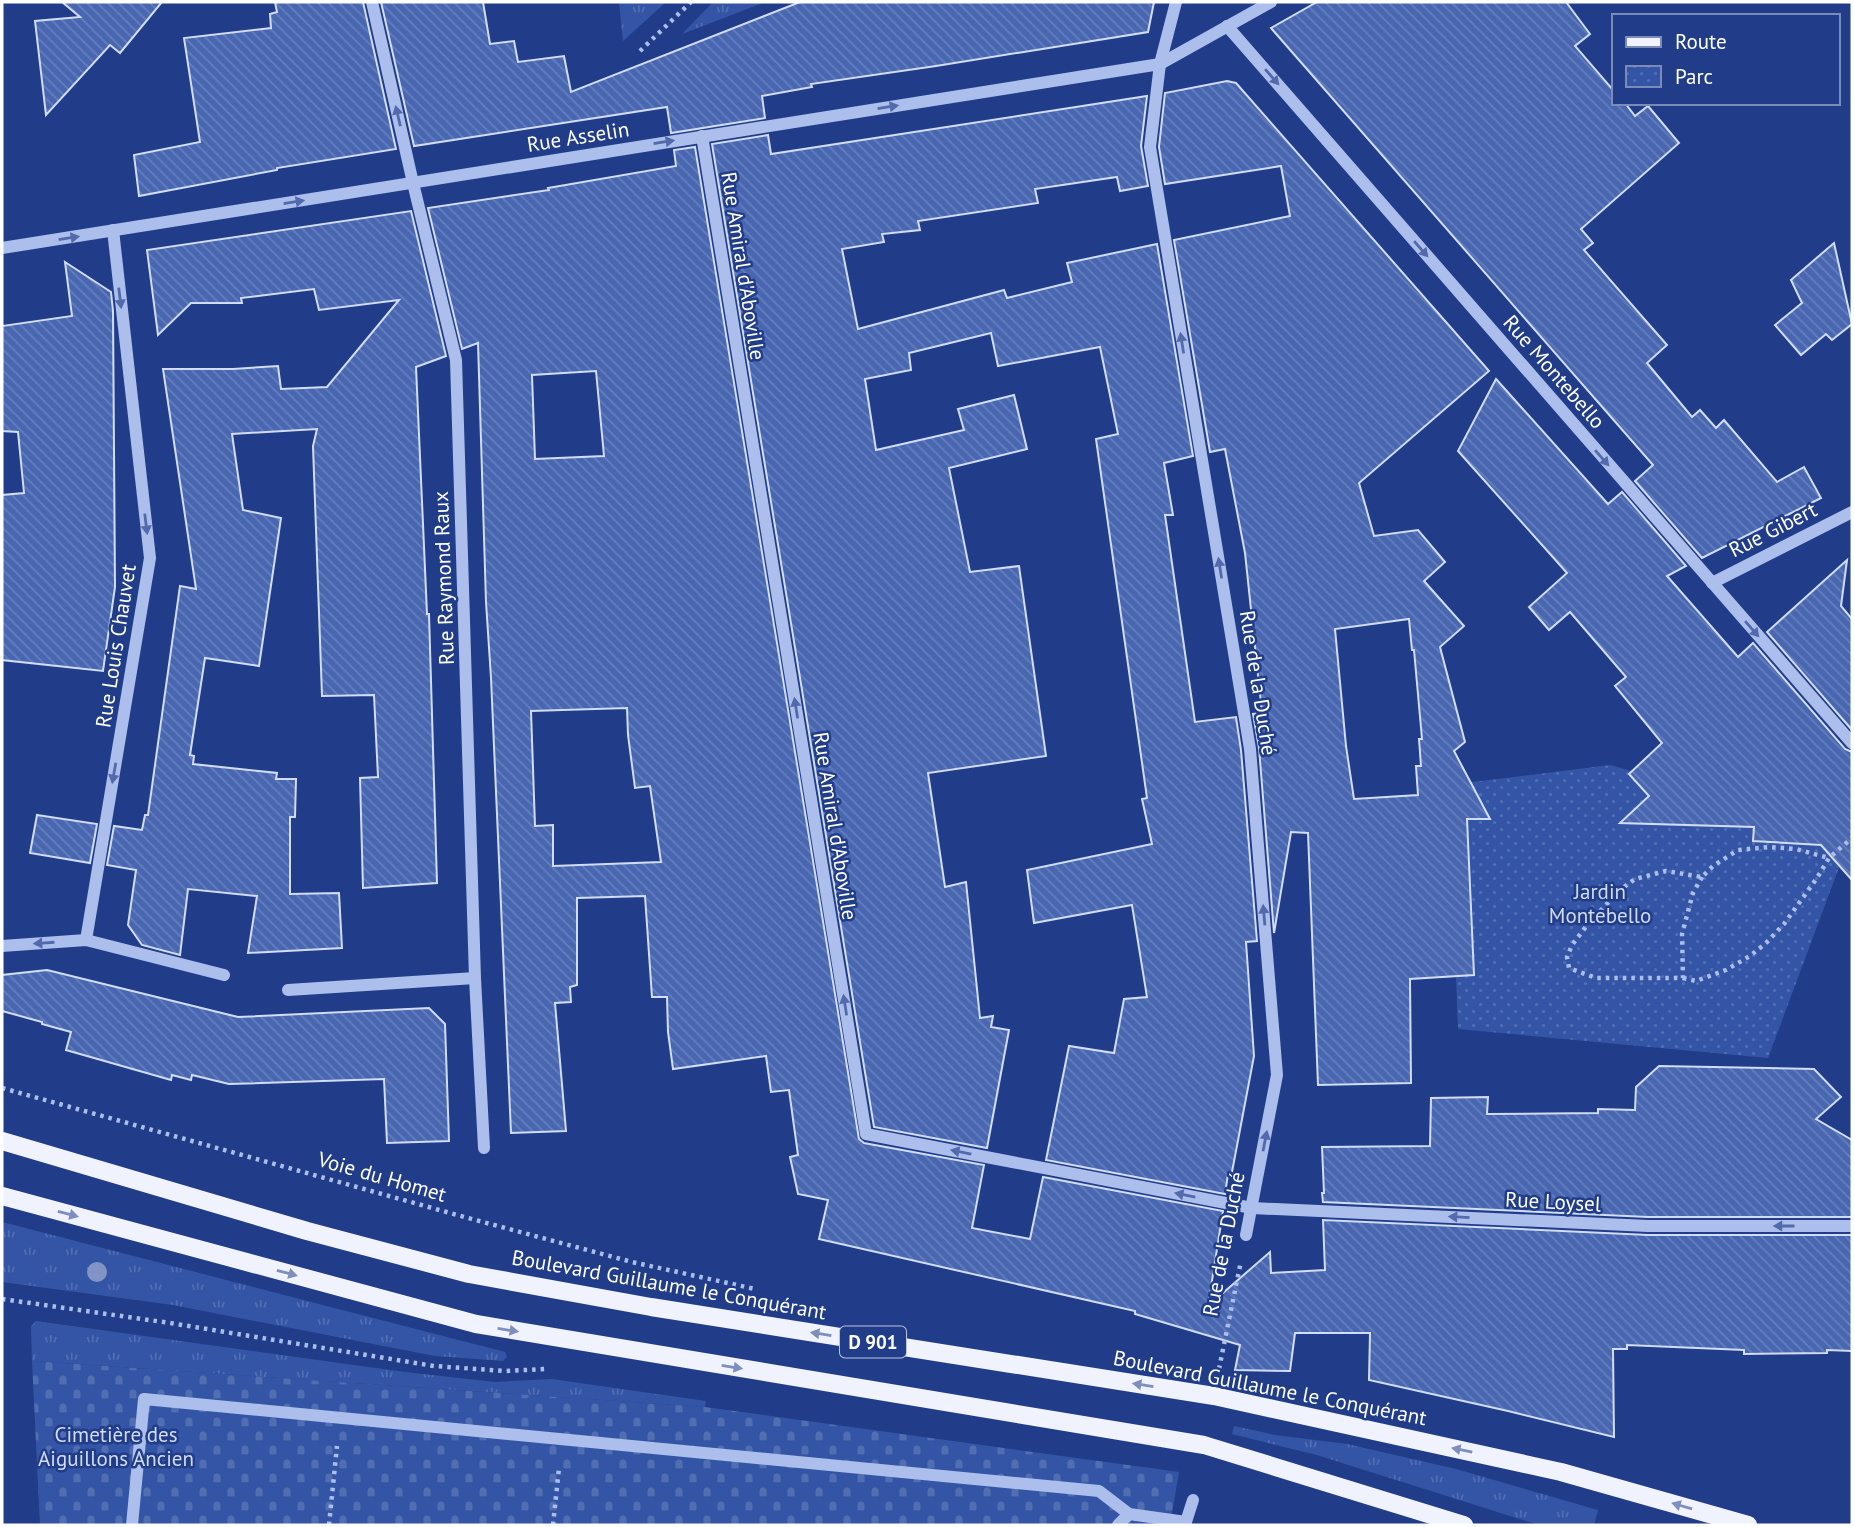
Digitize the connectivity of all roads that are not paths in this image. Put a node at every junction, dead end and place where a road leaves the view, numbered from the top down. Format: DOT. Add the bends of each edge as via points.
graph roads {
  1 [pos="372,2"];
  2 [pos="1176,2"];
  3 [pos="1271,2"];
  4 [pos="1227,26"];
  5 [pos="1160,64"];
  6 [pos="702,136"];
  7 [pos="413,183"];
  8 [pos="113,230"];
  9 [pos="2,248"];
  10 [pos="1852,512"];
  11 [pos="1712,583"];
  12 [pos="1852,743"];
  13 [pos="86,940"];
  14 [pos="2,946"];
  15 [pos="224,975"];
  16 [pos="475,978"];
  17 [pos="288,990"];
  18 [pos="2,1141"];
  19 [pos="484,1149"];
  20 [pos="2,1196"];
  21 [pos="1252,1208"];
  22 [pos="1852,1226"];
  23 [pos="1246,1235"];
  24 [pos="1193,1500"];
  25 [pos="1128,1519"];
  26 [pos="1185,1524"];
  27 [pos="131,1525"];
  28 [pos="1118,1525"];
  29 [pos="1464,1525"];
  30 [pos="1748,1525"];
  7 -- 1 [label="street, Rue Raymond Raux, one-way"];
  2 -- 5 [label="street, Rue de la Duché"];
  3 -- 4 [label="street"];
  4 -- 5 [label="street"];
  4 -- 11 [label="street, Rue Montebello, one-way"];
  6 -- 5 [label="street, Rue Asselin, one-way"];
  21 -- 5 [label="street, Rue de la Duché, one-way" via="1277,1075 1250,749 1150,147"];
  7 -- 6 [label="street, Rue Asselin, one-way"];
  21 -- 6 [label="street, Rue Amiral d'Aboville, one-way" via="866,1134"];
  8 -- 7 [label="street, Rue Asselin, one-way"];
  7 -- 16 [label="street, Rue Raymond Raux" via="456,360"];
  9 -- 8 [label="street, Rue Asselin, one-way"];
  8 -- 13 [label="street, Rue Louis Chauvet, one-way" via="150,558"];
  10 -- 11 [label="street, Rue Gibert"];
  11 -- 12 [label="street, Rue Montebello, one-way"];
  13 -- 14 [label="street, one-way"];
  13 -- 15 [label="street"];
  16 -- 17 [label="street"];
  16 -- 19 [label="street, Rue Raymond Raux"];
  30 -- 18 [label="main road, Boulevard Guillaume le Conquérant / D 901, one-way" via="1561,1472 1223,1397 664,1310 469,1274"];
  20 -- 29 [label="main road, D 901, one-way" via="476,1324 1204,1445"];
  22 -- 21 [label="street, Rue Loysel, one-way" via="1648,1226"];
  21 -- 23 [label="street, Rue de la Duché"];
  24 -- 26 [label="street"];
  25 -- 26 [label="street"];
  25 -- 27 [label="street" via="1099,1491 144,1399"];
  25 -- 28 [label="street"];
}
